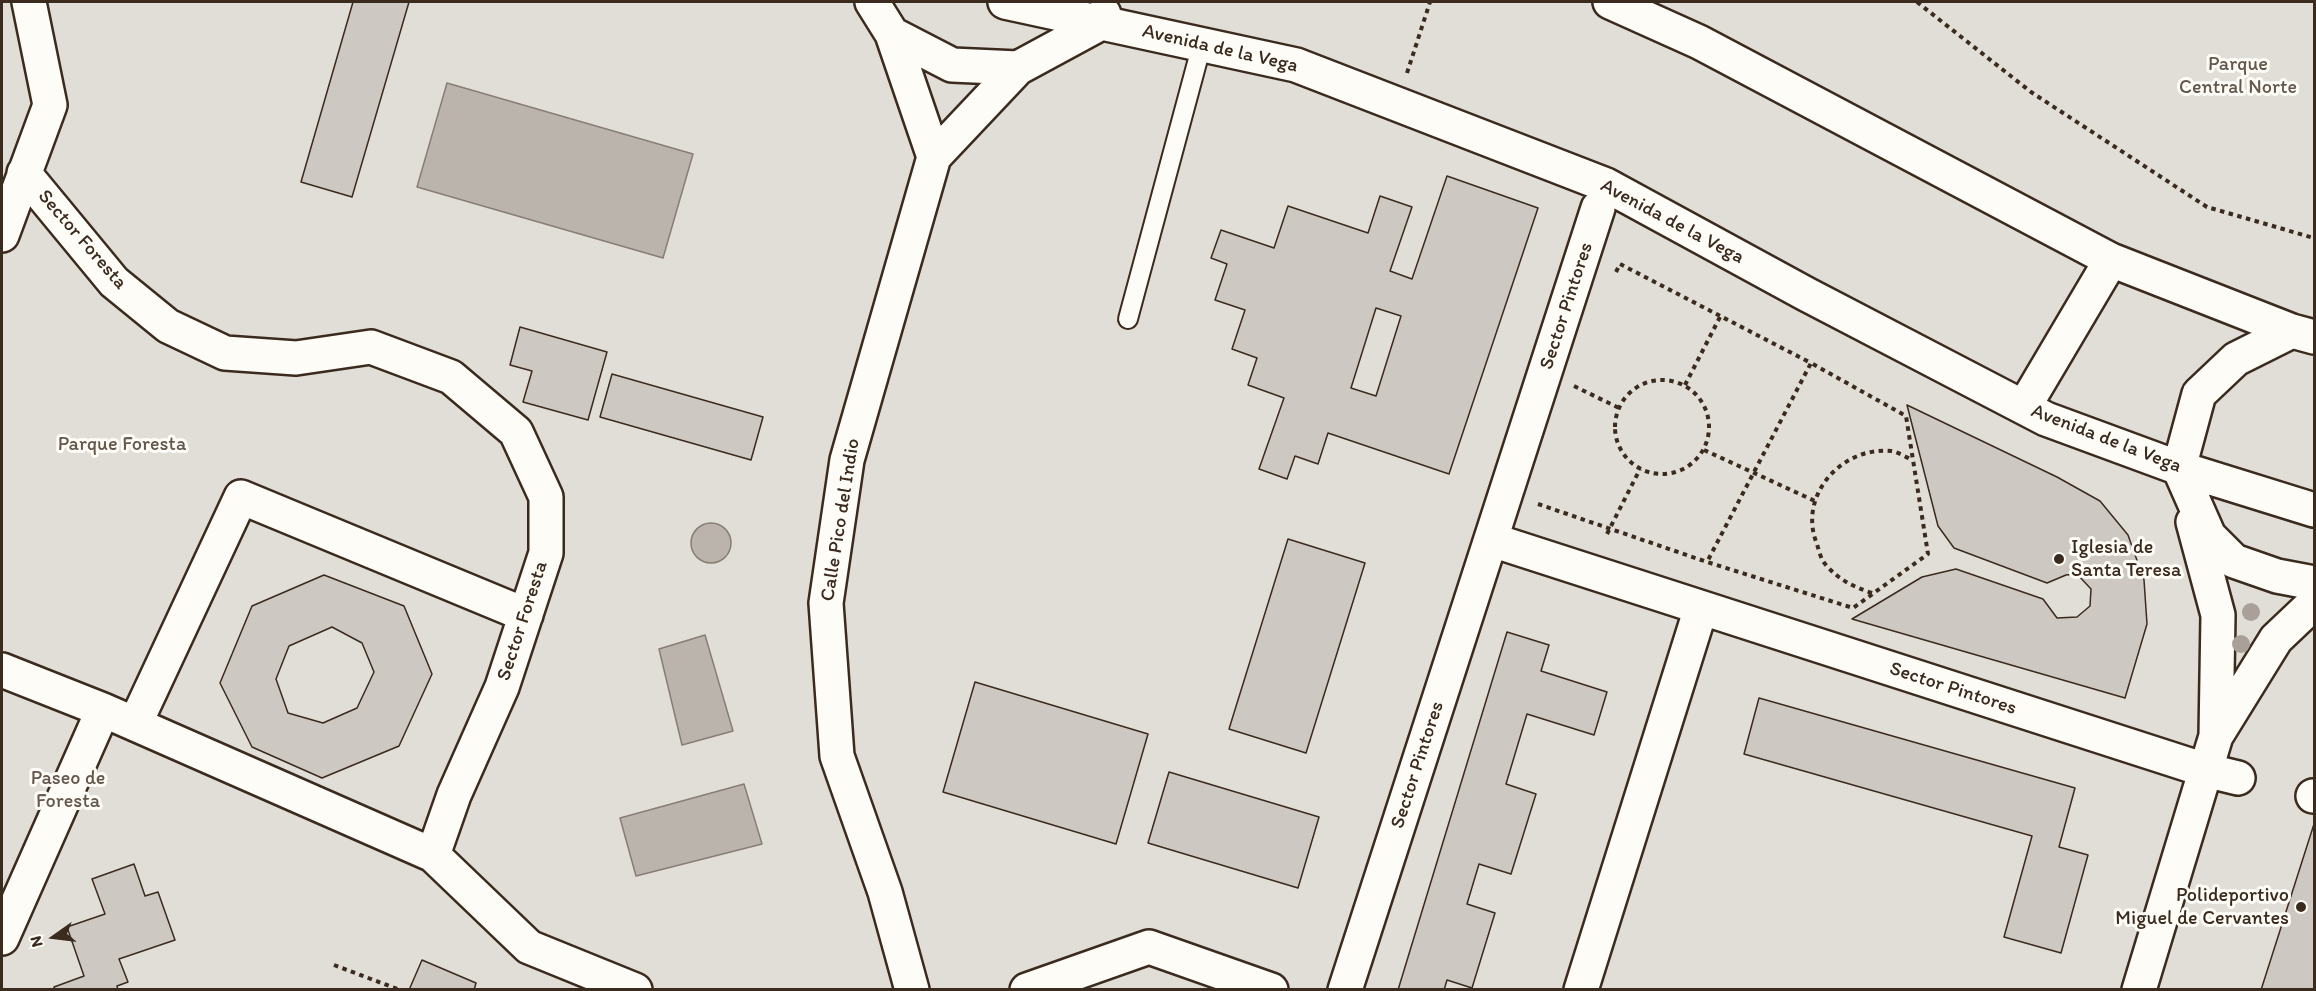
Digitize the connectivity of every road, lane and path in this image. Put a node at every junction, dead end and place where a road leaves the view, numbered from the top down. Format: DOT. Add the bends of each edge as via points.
graph roads {
  1 [pos="29,2"];
  2 [pos="872,2"];
  3 [pos="1005,2"];
  4 [pos="1430,2"];
  5 [pos="1610,2"];
  6 [pos="1917,2"];
  7 [pos="1104,12"];
  8 [pos="892,34"];
  9 [pos="1202,44"];
  10 [pos="1018,68"];
  11 [pos="1407,75"];
  12 [pos="934,157"];
  13 [pos="24,173"];
  14 [pos="1598,208"];
  15 [pos="2,235"];
  16 [pos="2314,238"];
  17 [pos="2111,260"];
  18 [pos="1615,275"];
  19 [pos="1721,315"];
  20 [pos="1128,319"];
  21 [pos="2303,334"];
  22 [pos="1811,363"];
  23 [pos="1546,372"];
  24 [pos="1685,385"];
  25 [pos="2024,407"];
  26 [pos="1619,408"];
  27 [pos="1704,450"];
  28 [pos="1913,460"];
  29 [pos="2179,468"];
  30 [pos="1640,469"];
  31 [pos="1753,473"];
  32 [pos="1532,502"];
  33 [pos="1815,502"];
  34 [pos="2314,510"];
  35 [pos="1610,528"];
  36 [pos="1607,534"];
  37 [pos="1492,540"];
  38 [pos="1707,562"];
  39 [pos="2314,583"];
  40 [pos="1873,594"];
  41 [pos="2314,603"];
  42 [pos="1701,608"];
  43 [pos="526,615"];
  44 [pos="2,670"];
  45 [pos="103,710"];
  46 [pos="135,724"];
  47 [pos="2216,736"];
  48 [pos="2205,770"];
  49 [pos="2238,778"];
  50 [pos="433,855"];
  51 [pos="2,938"];
  52 [pos="334,965"];
  53 [pos="400,990"];
  54 [pos="635,990"];
  55 [pos="912,990"];
  56 [pos="1027,990"];
  57 [pos="1271,990"];
  58 [pos="1345,990"];
  59 [pos="1581,990"];
  60 [pos="2139,990"];
  1 -- 13 [label="street, Sector Foresta" via="50,105"];
  2 -- 8 [label="street"];
  3 -- 7 [label="street, Avenida de la Vega"];
  4 -- 11 [label="path"];
  5 -- 17 [label="street" via="1699,42"];
  6 -- 16 [label="path" via="2031,92 2207,207"];
  7 -- 9 [label="street, Avenida de la Vega"];
  7 -- 10 [label="street"];
  8 -- 10 [label="street" via="952,65"];
  8 -- 12 [label="street"];
  9 -- 20 [label="lane"];
  9 -- 25 [label="street, Avenida de la Vega" via="1296,65 1606,185"];
  10 -- 12 [label="street, Calle Pico del Indio"];
  12 -- 55 [label="street, Calle Pico del Indio" via="847,460 826,603 837,756 885,892"];
  13 -- 15 [label="street, Sector Foresta"];
  13 -- 43 [label="street, Sector Foresta" via="114,282 168,326 225,353 296,358 370,347 451,377 516,432 546,497 546,552"];
  14 -- 23 [label="street, Sector Pintores"];
  17 -- 21 [label="street"];
  17 -- 25 [label="street"];
  18 -- 19 [label="path" via="1620,264"];
  19 -- 22 [label="path"];
  19 -- 24 [label="path"];
  21 -- 29 [label="street" via="2236,359 2199,394"];
  22 -- 28 [label="path" via="1906,416"];
  22 -- 31 [label="path"];
  23 -- 26 [label="path"];
  23 -- 37 [label="street, Sector Pintores"];
  24 -- 26 [label="path" via="1670,380 1641,384"];
  24 -- 27 [label="path" via="1706,406 1710,428"];
  25 -- 29 [label="street, Avenida de la Vega" via="2046,419"];
  26 -- 30 [label="path" via="1616,434 1620,448"];
  27 -- 30 [label="path" via="1683,470 1654,474"];
  27 -- 31 [label="path"];
  28 -- 33 [label="path" via="1893,451 1873,451 1854,457 1836,468 1823,483"];
  28 -- 40 [label="path" via="1928,554"];
  29 -- 34 [label="street, Avenida de la Vega"];
  29 -- 39 [label="street" via="2209,536 2234,561 2277,576"];
  29 -- 47 [label="street" via="2218,615"];
  30 -- 35 [label="path"];
  31 -- 33 [label="path"];
  31 -- 38 [label="path"];
  32 -- 35 [label="path"];
  33 -- 40 [label="path" via="1812,534 1825,564 1849,585"];
  35 -- 36 [label="path"];
  35 -- 38 [label="path"];
  37 -- 42 [label="street, Sector Pintores"];
  37 -- 58 [label="street, Sector Pintores"];
  38 -- 40 [label="path" via="1853,608"];
  41 -- 47 [label="street" via="2276,639"];
  42 -- 48 [label="street, Sector Pintores"];
  42 -- 59 [label="street"];
  43 -- 46 [label="street" via="241,497"];
  43 -- 50 [label="street, Sector Foresta" via="502,687 454,795"];
  44 -- 45 [label="street"];
  45 -- 46 [label="street"];
  45 -- 51 [label="street"];
  46 -- 50 [label="street"];
  47 -- 48 [label="street"];
  48 -- 49 [label="street, Sector Pintores"];
  48 -- 60 [label="street"];
  50 -- 54 [label="street" via="529,947"];
  52 -- 53 [label="path"];
  56 -- 57 [label="street" via="1149,947"];
}
